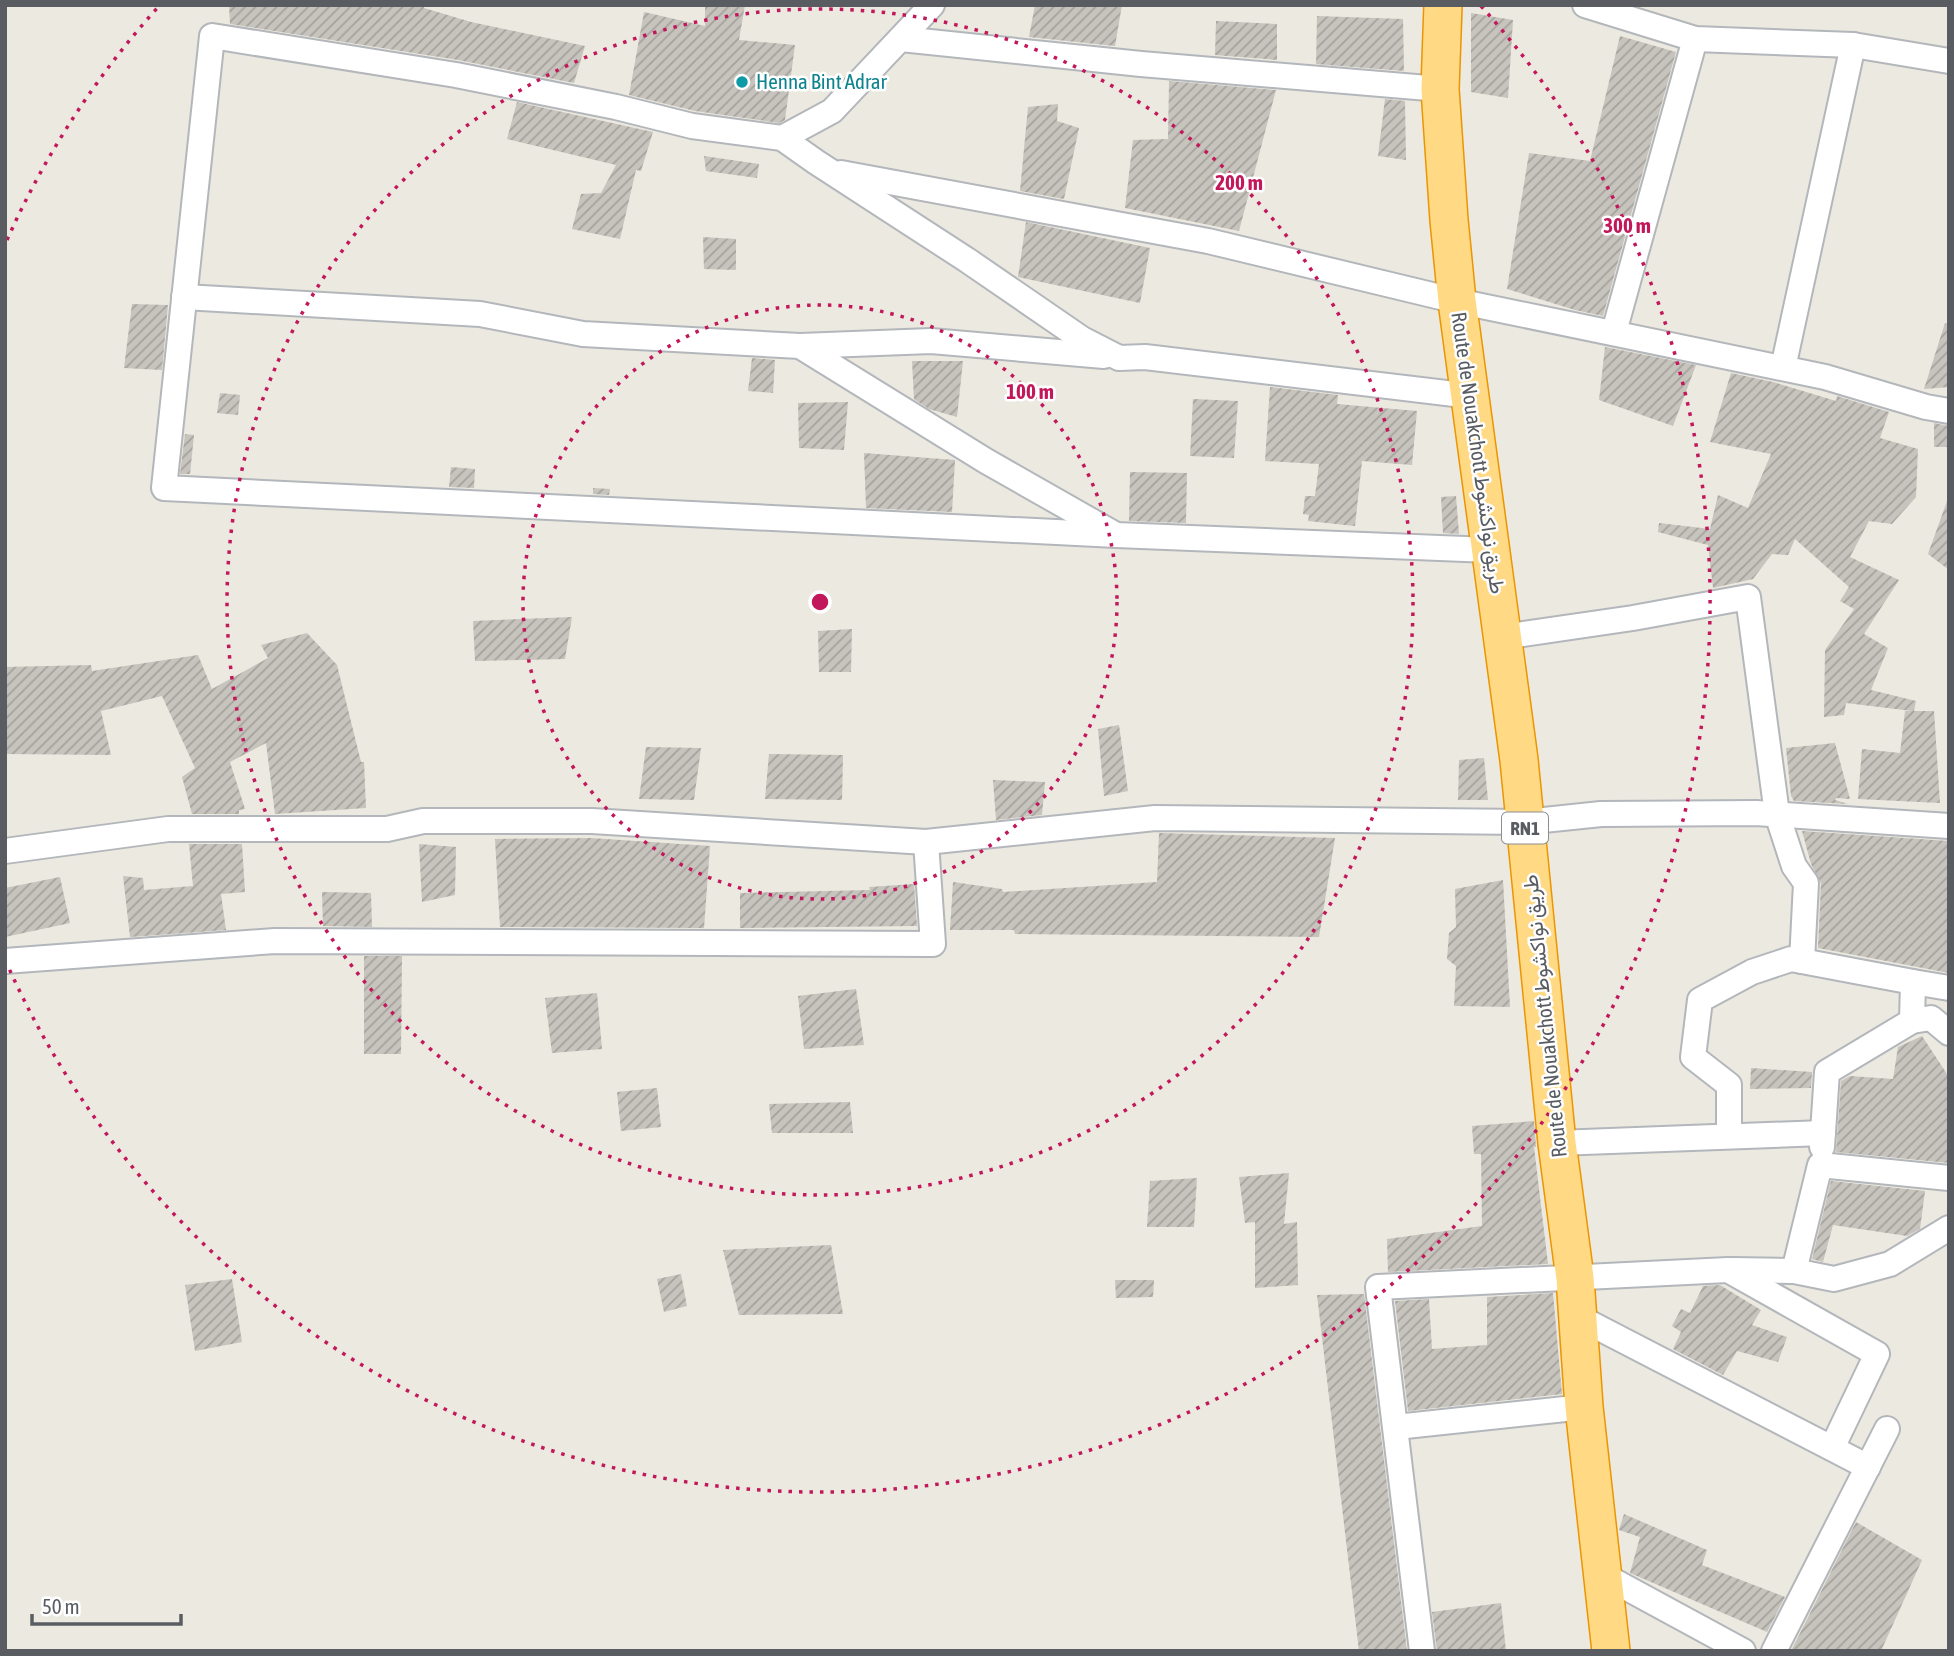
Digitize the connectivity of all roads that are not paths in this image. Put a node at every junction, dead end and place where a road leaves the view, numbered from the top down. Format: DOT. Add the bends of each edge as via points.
graph roads {
  1 [pos="932,5"];
  2 [pos="1443,5"];
  3 [pos="1585,5"];
  4 [pos="901,39"];
  5 [pos="1695,39"];
  6 [pos="1853,45"];
  7 [pos="1949,61"];
  8 [pos="1440,89"];
  9 [pos="782,138"];
  10 [pos="828,170"];
  11 [pos="184,297"];
  12 [pos="1457,301"];
  13 [pos="1614,332"];
  14 [pos="800,346"];
  15 [pos="1119,358"];
  16 [pos="1783,368"];
  17 [pos="1471,396"];
  18 [pos="1949,411"];
  19 [pos="1116,535"];
  20 [pos="1490,550"];
  21 [pos="1503,637"];
  22 [pos="1777,814"];
  23 [pos="1524,822"];
  24 [pos="1949,826"];
  25 [pos="926,842"];
  26 [pos="5,851"];
  27 [pos="5,961"];
  28 [pos="1802,961"];
  29 [pos="1913,982"];
  30 [pos="1949,988"];
  31 [pos="1912,1021"];
  32 [pos="1949,1033"];
  33 [pos="1823,1133"];
  34 [pos="1729,1136"];
  35 [pos="1557,1143"];
  36 [pos="1820,1165"];
  37 [pos="1949,1178"];
  38 [pos="1949,1228"];
  39 [pos="1728,1270"];
  40 [pos="1794,1271"];
  41 [pos="1575,1278"];
  42 [pos="1578,1317"];
  43 [pos="1584,1406"];
  44 [pos="1396,1427"];
  45 [pos="1887,1429"];
  46 [pos="1832,1448"];
  47 [pos="1868,1467"];
  48 [pos="1603,1575"];
  49 [pos="1422,1651"];
  50 [pos="1611,1651"];
  51 [pos="1743,1651"];
  52 [pos="1774,1651"];
  1 -- 4 [label="street"];
  2 -- 8 [label="highway, Route de Nouakchott طريق نواكشوط / RN1"];
  3 -- 5 [label="street"];
  4 -- 8 [label="street"];
  4 -- 9 [label="street" via="832,111"];
  5 -- 6 [label="street"];
  5 -- 13 [label="street"];
  6 -- 7 [label="street"];
  6 -- 16 [label="street"];
  8 -- 12 [label="highway, Route de Nouakchott طريق نواكشوط / RN1"];
  9 -- 10 [label="street"];
  9 -- 11 [label="street" via="692,126 456,75 212,36"];
  10 -- 12 [label="street" via="1208,241"];
  10 -- 15 [label="street" via="1082,339"];
  11 -- 14 [label="street" via="480,314 583,334"];
  11 -- 19 [label="street" via="164,488"];
  12 -- 13 [label="street"];
  12 -- 17 [label="highway, Route de Nouakchott طريق نواكشوط / RN1"];
  13 -- 16 [label="street"];
  14 -- 15 [label="street" via="931,341"];
  14 -- 19 [label="street"];
  15 -- 17 [label="street" via="1145,357"];
  16 -- 18 [label="street"];
  17 -- 20 [label="highway, Route de Nouakchott طريق نواكشوط / RN1"];
  19 -- 20 [label="street"];
  20 -- 21 [label="highway, Route de Nouakchott طريق نواكشوط / RN1"];
  21 -- 22 [label="street" via="1748,597"];
  21 -- 23 [label="highway, Route de Nouakchott طريق نواكشوط / RN1"];
  22 -- 23 [label="street" via="1601,814"];
  22 -- 24 [label="street"];
  22 -- 28 [label="street" via="1794,866 1806,883"];
  23 -- 25 [label="street" via="1155,818"];
  23 -- 35 [label="highway, Route de Nouakchott طريق نواكشوط / RN1"];
  25 -- 26 [label="street" via="592,821 423,821 387,829 168,829"];
  25 -- 27 [label="street" via="933,944 275,941"];
  28 -- 29 [label="street"];
  28 -- 34 [label="street" via="1791,959 1752,971 1700,1000 1693,1057 1729,1085"];
  29 -- 30 [label="street"];
  29 -- 31 [label="street"];
  31 -- 32 [label="street" via="1931,1018"];
  31 -- 33 [label="street" via="1827,1072"];
  33 -- 34 [label="street"];
  33 -- 36 [label="street"];
  34 -- 35 [label="street"];
  35 -- 41 [label="highway, Route de Nouakchott طريق نواكشوط / RN1"];
  36 -- 37 [label="street"];
  36 -- 40 [label="street"];
  38 -- 40 [label="street" via="1890,1264 1833,1279"];
  39 -- 40 [label="street"];
  39 -- 41 [label="street"];
  39 -- 46 [label="street" via="1877,1354"];
  41 -- 42 [label="highway, Route de Nouakchott طريق نواكشوط / RN1"];
  41 -- 44 [label="street" via="1378,1287"];
  42 -- 43 [label="highway, Route de Nouakchott طريق نواكشوط / RN1"];
  42 -- 46 [label="street"];
  43 -- 44 [label="street"];
  43 -- 48 [label="highway, Route de Nouakchott طريق نواكشوط / RN1"];
  44 -- 49 [label="street"];
  45 -- 47 [label="street"];
  46 -- 47 [label="street"];
  47 -- 52 [label="street"];
  48 -- 50 [label="highway, Route de Nouakchott طريق نواكشوط / RN1"];
  48 -- 51 [label="street"];
}
